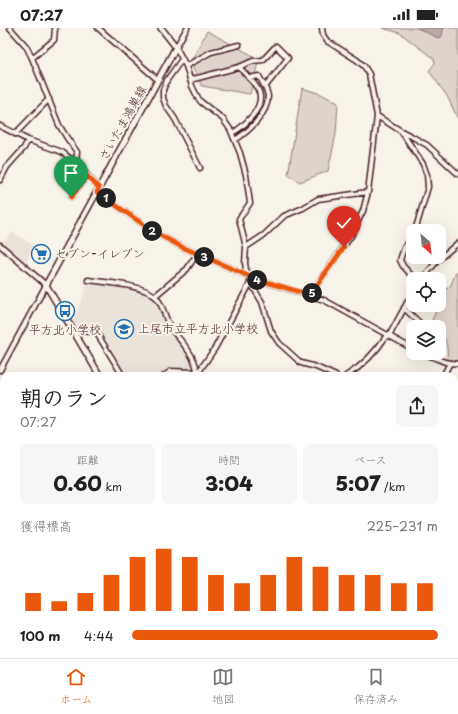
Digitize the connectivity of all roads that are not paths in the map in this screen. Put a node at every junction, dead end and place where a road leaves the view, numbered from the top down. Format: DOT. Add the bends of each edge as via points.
graph roads {
  1 [pos="10,28"];
  2 [pos="55,28"];
  3 [pos="98,28"];
  4 [pos="161,28"];
  5 [pos="186,28"];
  6 [pos="322,28"];
  7 [pos="239,45"];
  8 [pos="176,47"];
  9 [pos="32,58"];
  10 [pos="182,59"];
  11 [pos="186,66"];
  12 [pos="239,67"];
  13 [pos="249,78"];
  14 [pos="158,80"];
  15 [pos="190,80"];
  16 [pos="265,87"];
  17 [pos="49,99"];
  18 [pos="377,116"];
  19 [pos="0,126"];
  20 [pos="401,131"];
  21 [pos="232,133"];
  22 [pos="15,134"];
  23 [pos="28,140"];
  24 [pos="235,140"];
  25 [pos="76,163"];
  26 [pos="200,168"];
  27 [pos="458,174"];
  28 [pos="87,176"];
  29 [pos="0,180"];
  30 [pos="98,190"];
  31 [pos="368,192"];
  32 [pos="71,197"];
  33 [pos="417,224"];
  34 [pos="458,243"];
  35 [pos="0,245"];
  36 [pos="406,246"];
  37 [pos="246,247"];
  38 [pos="197,254"];
  39 [pos="408,272"];
  40 [pos="428,272"];
  41 [pos="247,276"];
  42 [pos="88,280"];
  43 [pos="252,280"];
  44 [pos="46,285"];
  45 [pos="310,295"];
  46 [pos="155,296"];
  47 [pos="406,304"];
  48 [pos="404,308"];
  49 [pos="417,320"];
  50 [pos="74,331"];
  51 [pos="388,335"];
  52 [pos="406,345"];
  53 [pos="442,360"];
  54 [pos="450,363"];
  55 [pos="458,365"];
  56 [pos="0,370"];
  57 [pos="197,371"];
  58 [pos="98,372"];
  59 [pos="121,372"];
  60 [pos="174,372"];
  61 [pos="325,372"];
  62 [pos="353,372"];
  63 [pos="445,372"];
  1 -- 9 [label="street" via="26,46"];
  2 -- 9 [label="street" via="54,40"];
  3 -- 14 [label="street"];
  4 -- 8 [label="main road"];
  5 -- 8 [label="street"];
  6 -- 18 [label="street" via="327,41 357,60 369,74"];
  7 -- 11 [label="street" via="211,52"];
  8 -- 10 [label="street"];
  8 -- 14 [label="main road, さいたま鴻巣線"];
  9 -- 17 [label="street"];
  10 -- 11 [label="street"];
  10 -- 26 [label="street" via="167,80 163,98"];
  11 -- 15 [label="street"];
  12 -- 13 [label="street"];
  12 -- 15 [label="street"];
  12 -- 16 [label="street" via="263,60 276,46 288,58"];
  13 -- 16 [label="street" via="259,76"];
  13 -- 21 [label="street" via="259,92 260,104 244,126"];
  14 -- 30 [label="main road, さいたま鴻巣線"];
  15 -- 21 [label="street" via="201,102 223,119"];
  16 -- 24 [label="street" via="268,95 264,110 250,130"];
  17 -- 22 [label="street"];
  17 -- 25 [label="street" via="62,131 77,152"];
  18 -- 20 [label="street"];
  18 -- 31 [label="street"];
  19 -- 22 [label="street"];
  20 -- 27 [label="street" via="427,146"];
  20 -- 33 [label="street" via="423,164 427,175 428,187"];
  21 -- 24 [label="street"];
  22 -- 23 [label="street"];
  23 -- 25 [label="street" via="62,152"];
  23 -- 29 [label="street"];
  24 -- 37 [label="street" via="246,175 249,199 248,206 238,219"];
  25 -- 28 [label="street"];
  28 -- 30 [label="street"];
  28 -- 32 [label="street"];
  30 -- 38 [label="street" via="159,236"];
  30 -- 44 [label="main road, さいたま鴻巣線"];
  31 -- 37 [label="street" via="318,199 284,216 264,235"];
  31 -- 45 [label="street" via="363,211 351,236"];
  34 -- 40 [label="street"];
  35 -- 44 [label="street"];
  36 -- 39 [label="street" via="400,260"];
  37 -- 41 [label="street"];
  38 -- 41 [label="street"];
  38 -- 46 [label="street" via="187,269"];
  41 -- 43 [label="street"];
  42 -- 46 [label="street" via="126,285 145,290"];
  43 -- 45 [label="street"];
  43 -- 57 [label="street" via="215,348"];
  43 -- 61 [label="street" via="271,331 279,343 301,363"];
  44 -- 50 [label="main road"];
  44 -- 56 [label="street"];
  45 -- 51 [label="street" via="334,305"];
  46 -- 57 [label="street" via="169,325 196,362"];
  47 -- 48 [label="street"];
  48 -- 49 [label="street"];
  48 -- 51 [label="street"];
  50 -- 58 [label="main road"];
  50 -- 59 [label="street" via="96,332"];
  51 -- 52 [label="street"];
  51 -- 62 [label="street" via="368,360"];
  53 -- 54 [label="street"];
  54 -- 55 [label="street"];
  54 -- 63 [label="street"];
  57 -- 60 [label="street"];
}
